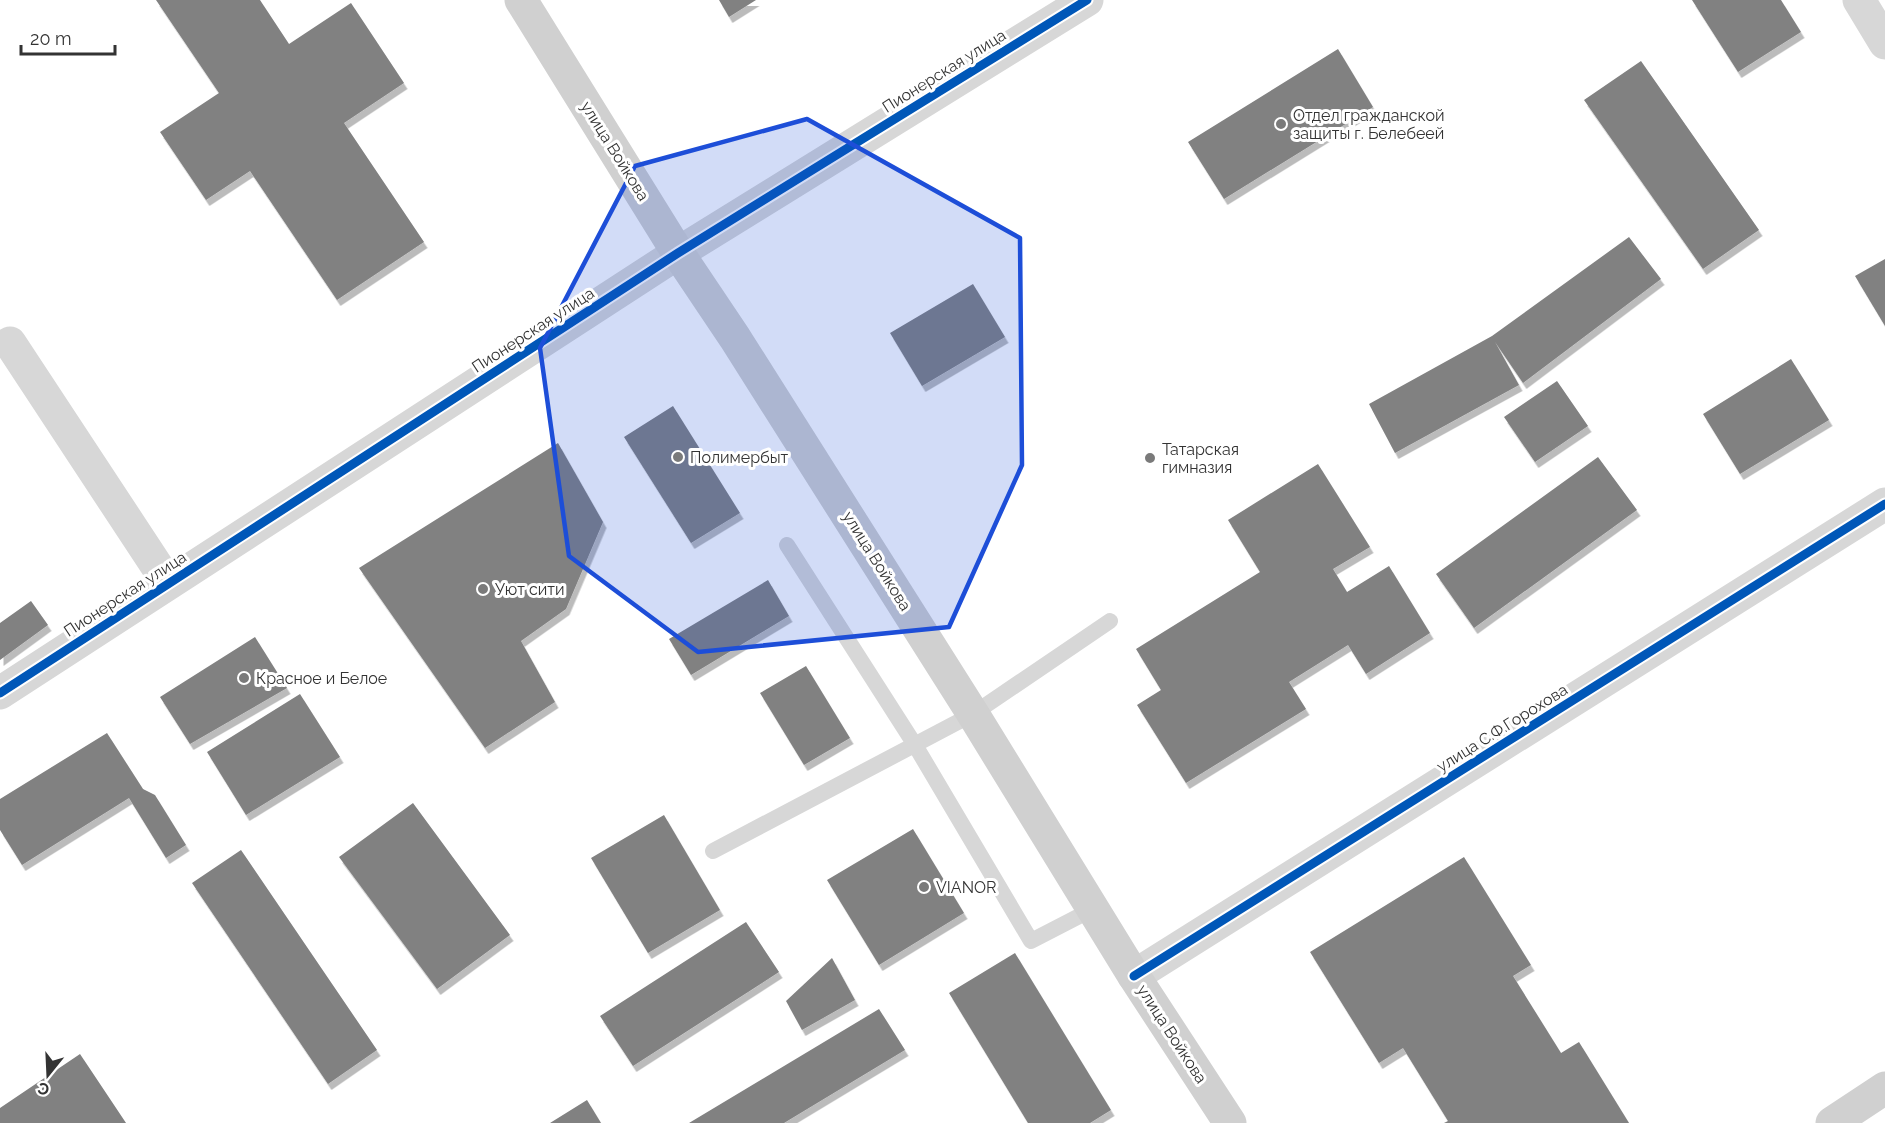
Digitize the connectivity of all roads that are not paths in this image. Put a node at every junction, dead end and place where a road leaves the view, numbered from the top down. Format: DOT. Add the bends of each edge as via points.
graph roads {
  1 [pos="521,0"];
  2 [pos="1087,0"];
  3 [pos="1859,0"];
  4 [pos="1885,43"];
  5 [pos="678,253"];
  6 [pos="10,344"];
  7 [pos="1885,504"];
  8 [pos="788,545"];
  9 [pos="168,583"];
  10 [pos="1110,621"];
  11 [pos="0,693"];
  12 [pos="973,714"];
  13 [pos="915,745"];
  14 [pos="713,851"];
  15 [pos="1093,909"];
  16 [pos="1134,976"];
  17 [pos="1885,1088"];
  18 [pos="1230,1123"];
  19 [pos="1832,1123"];
  1 -- 5 [label="main road, улица Войкова"];
  2 -- 5 [label="street, Пионерская улица"];
  3 -- 4 [label="street"];
  5 -- 9 [label="street, Пионерская улица"];
  5 -- 12 [label="main road, улица Войкова"];
  6 -- 9 [label="street"];
  7 -- 16 [label="street, улица С.Ф.Горохова"];
  8 -- 13 [label="lane"];
  9 -- 11 [label="street, Пионерская улица"];
  10 -- 12 [label="lane"];
  12 -- 13 [label="lane"];
  12 -- 15 [label="main road, улица Войкова"];
  13 -- 14 [label="lane"];
  13 -- 15 [label="lane" via="1031,941"];
  15 -- 16 [label="main road, улица Войкова"];
  16 -- 18 [label="main road, улица Войкова"];
  17 -- 19 [label="main road"];
}
